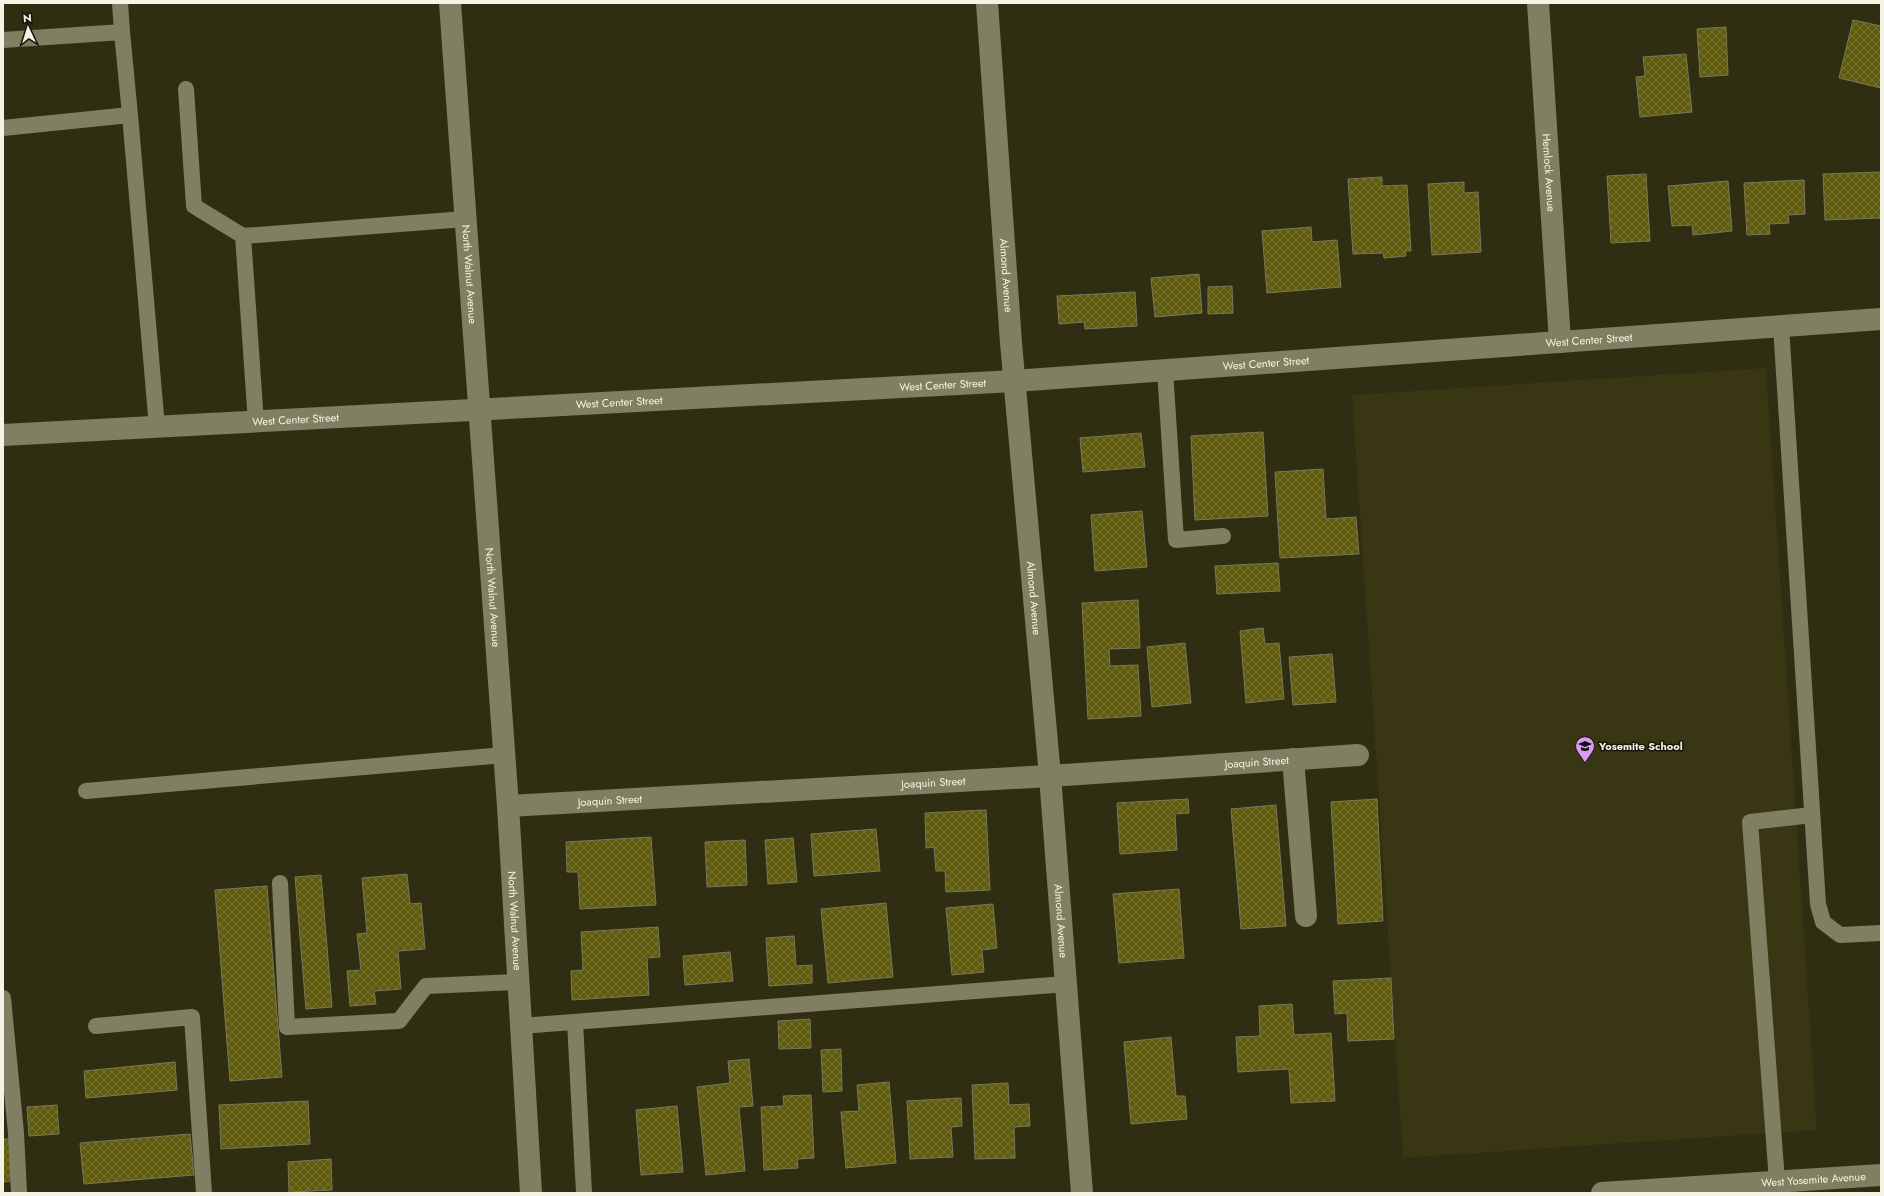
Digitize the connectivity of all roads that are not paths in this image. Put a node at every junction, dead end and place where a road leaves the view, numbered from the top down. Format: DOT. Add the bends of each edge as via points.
graph roads {
  1 [pos="120,3"];
  2 [pos="450,3"];
  3 [pos="987,3"];
  4 [pos="1538,3"];
  5 [pos="122,32"];
  6 [pos="3,40"];
  7 [pos="186,89"];
  8 [pos="130,115"];
  9 [pos="3,128"];
  10 [pos="465,219"];
  11 [pos="243,236"];
  12 [pos="1881,319"];
  13 [pos="1781,326"];
  14 [pos="1560,342"];
  15 [pos="1165,370"];
  16 [pos="1014,381"];
  17 [pos="479,411"];
  18 [pos="256,422"];
  19 [pos="157,427"];
  20 [pos="3,435"];
  21 [pos="1223,536"];
  22 [pos="504,755"];
  23 [pos="1358,755"];
  24 [pos="1293,759"];
  25 [pos="1050,776"];
  26 [pos="86,791"];
  27 [pos="508,806"];
  28 [pos="1812,815"];
  29 [pos="280,883"];
  30 [pos="1306,916"];
  31 [pos="1881,933"];
  32 [pos="518,982"];
  33 [pos="1066,984"];
  34 [pos="3,998"];
  35 [pos="576,1022"];
  36 [pos="96,1026"];
  37 [pos="521,1026"];
  38 [pos="1881,1175"];
  39 [pos="1777,1181"];
  40 [pos="19,1193"];
  41 [pos="204,1193"];
  42 [pos="531,1193"];
  43 [pos="584,1193"];
  44 [pos="1082,1193"];
  45 [pos="1602,1193"];
  1 -- 5 [label="lane"];
  2 -- 10 [label="street, North Walnut Avenue"];
  3 -- 16 [label="street, Almond Avenue"];
  4 -- 14 [label="street, Hemlock Avenue"];
  5 -- 6 [label="lane"];
  5 -- 8 [label="lane"];
  7 -- 11 [label="lane" via="194,206"];
  8 -- 9 [label="lane"];
  8 -- 19 [label="lane"];
  10 -- 11 [label="lane"];
  10 -- 17 [label="street, North Walnut Avenue"];
  11 -- 18 [label="lane"];
  12 -- 13 [label="street, West Center Street"];
  13 -- 14 [label="street, West Center Street"];
  13 -- 28 [label="lane"];
  14 -- 15 [label="street, West Center Street"];
  15 -- 16 [label="street, West Center Street"];
  15 -- 21 [label="lane" via="1176,540"];
  16 -- 17 [label="street, West Center Street"];
  16 -- 25 [label="street, Almond Avenue"];
  17 -- 18 [label="street, West Center Street"];
  17 -- 22 [label="street, North Walnut Avenue"];
  18 -- 19 [label="street, West Center Street"];
  19 -- 20 [label="street, West Center Street"];
  22 -- 26 [label="lane"];
  22 -- 27 [label="street, North Walnut Avenue"];
  23 -- 24 [label="street, Joaquin Street"];
  24 -- 25 [label="street, Joaquin Street"];
  24 -- 30 [label="street"];
  25 -- 27 [label="street, Joaquin Street"];
  25 -- 33 [label="street, Almond Avenue"];
  27 -- 32 [label="street, North Walnut Avenue"];
  28 -- 31 [label="lane" via="1818,904 1823,922 1840,935"];
  28 -- 39 [label="lane" via="1750,822"];
  29 -- 32 [label="lane" via="287,1027 399,1021 426,986"];
  32 -- 37 [label="street, North Walnut Avenue"];
  33 -- 35 [label="lane"];
  33 -- 44 [label="street, Almond Avenue"];
  34 -- 40 [label="lane"];
  35 -- 37 [label="lane"];
  35 -- 43 [label="lane"];
  36 -- 41 [label="lane" via="192,1017"];
  37 -- 42 [label="street, North Walnut Avenue"];
  38 -- 39 [label="street, West Yosemite Avenue"];
  39 -- 45 [label="street, West Yosemite Avenue"];
}
